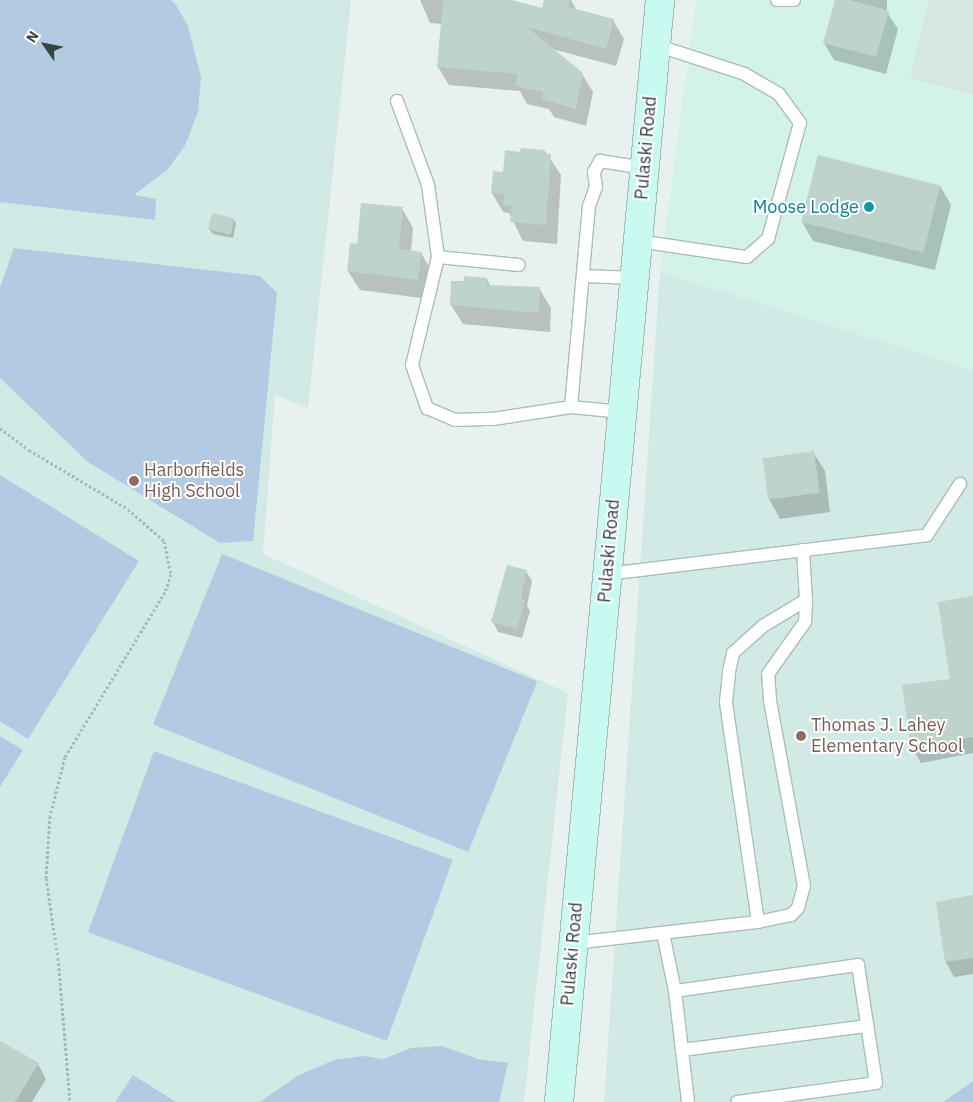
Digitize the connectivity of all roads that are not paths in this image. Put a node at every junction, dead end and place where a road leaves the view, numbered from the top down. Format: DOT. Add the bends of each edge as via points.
graph roads {
  1 [pos="660,0"];
  2 [pos="777,0"];
  3 [pos="794,0"];
  4 [pos="656,46"];
  5 [pos="397,100"];
  6 [pos="644,168"];
  7 [pos="638,240"];
  8 [pos="438,257"];
  9 [pos="520,265"];
  10 [pos="584,276"];
  11 [pos="634,278"];
  12 [pos="571,407"];
  13 [pos="622,412"];
  14 [pos="960,484"];
  15 [pos="803,550"];
  16 [pos="607,574"];
  17 [pos="806,600"];
  18 [pos="758,922"];
  19 [pos="664,933"];
  20 [pos="573,943"];
  21 [pos="675,991"];
  22 [pos="867,1026"];
  23 [pos="682,1050"];
  24 [pos="559,1102"];
  25 [pos="688,1102"];
  26 [pos="737,1102"];
  1 -- 4 [label="main road, Pulaski Road"];
  2 -- 3 [label="lane"];
  4 -- 6 [label="main road, Pulaski Road"];
  4 -- 7 [label="lane" via="745,74 779,94 800,123 768,239 747,256"];
  5 -- 8 [label="lane" via="428,185"];
  6 -- 7 [label="main road, Pulaski Road"];
  6 -- 10 [label="lane" via="600,161 594,172 596,187 589,206"];
  7 -- 11 [label="main road, Pulaski Road"];
  8 -- 9 [label="lane"];
  8 -- 12 [label="lane" via="412,365 427,408 455,420 493,419"];
  10 -- 11 [label="lane"];
  10 -- 12 [label="lane"];
  11 -- 13 [label="main road, Pulaski Road"];
  12 -- 13 [label="lane"];
  13 -- 16 [label="main road, Pulaski Road"];
  14 -- 15 [label="lane" via="927,535"];
  15 -- 16 [label="lane"];
  15 -- 17 [label="lane"];
  16 -- 20 [label="main road, Pulaski Road"];
  17 -- 18 [label="lane" via="763,626 733,653 729,671 726,702"];
  17 -- 18 [label="lane" via="805,622 768,674 804,886 798,908 791,915"];
  18 -- 19 [label="lane"];
  19 -- 20 [label="lane"];
  19 -- 21 [label="lane"];
  20 -- 24 [label="main road, Pulaski Road"];
  21 -- 22 [label="lane" via="858,965"];
  21 -- 23 [label="lane"];
  22 -- 23 [label="lane"];
  22 -- 26 [label="lane" via="876,1083"];
  23 -- 25 [label="lane"];
}
